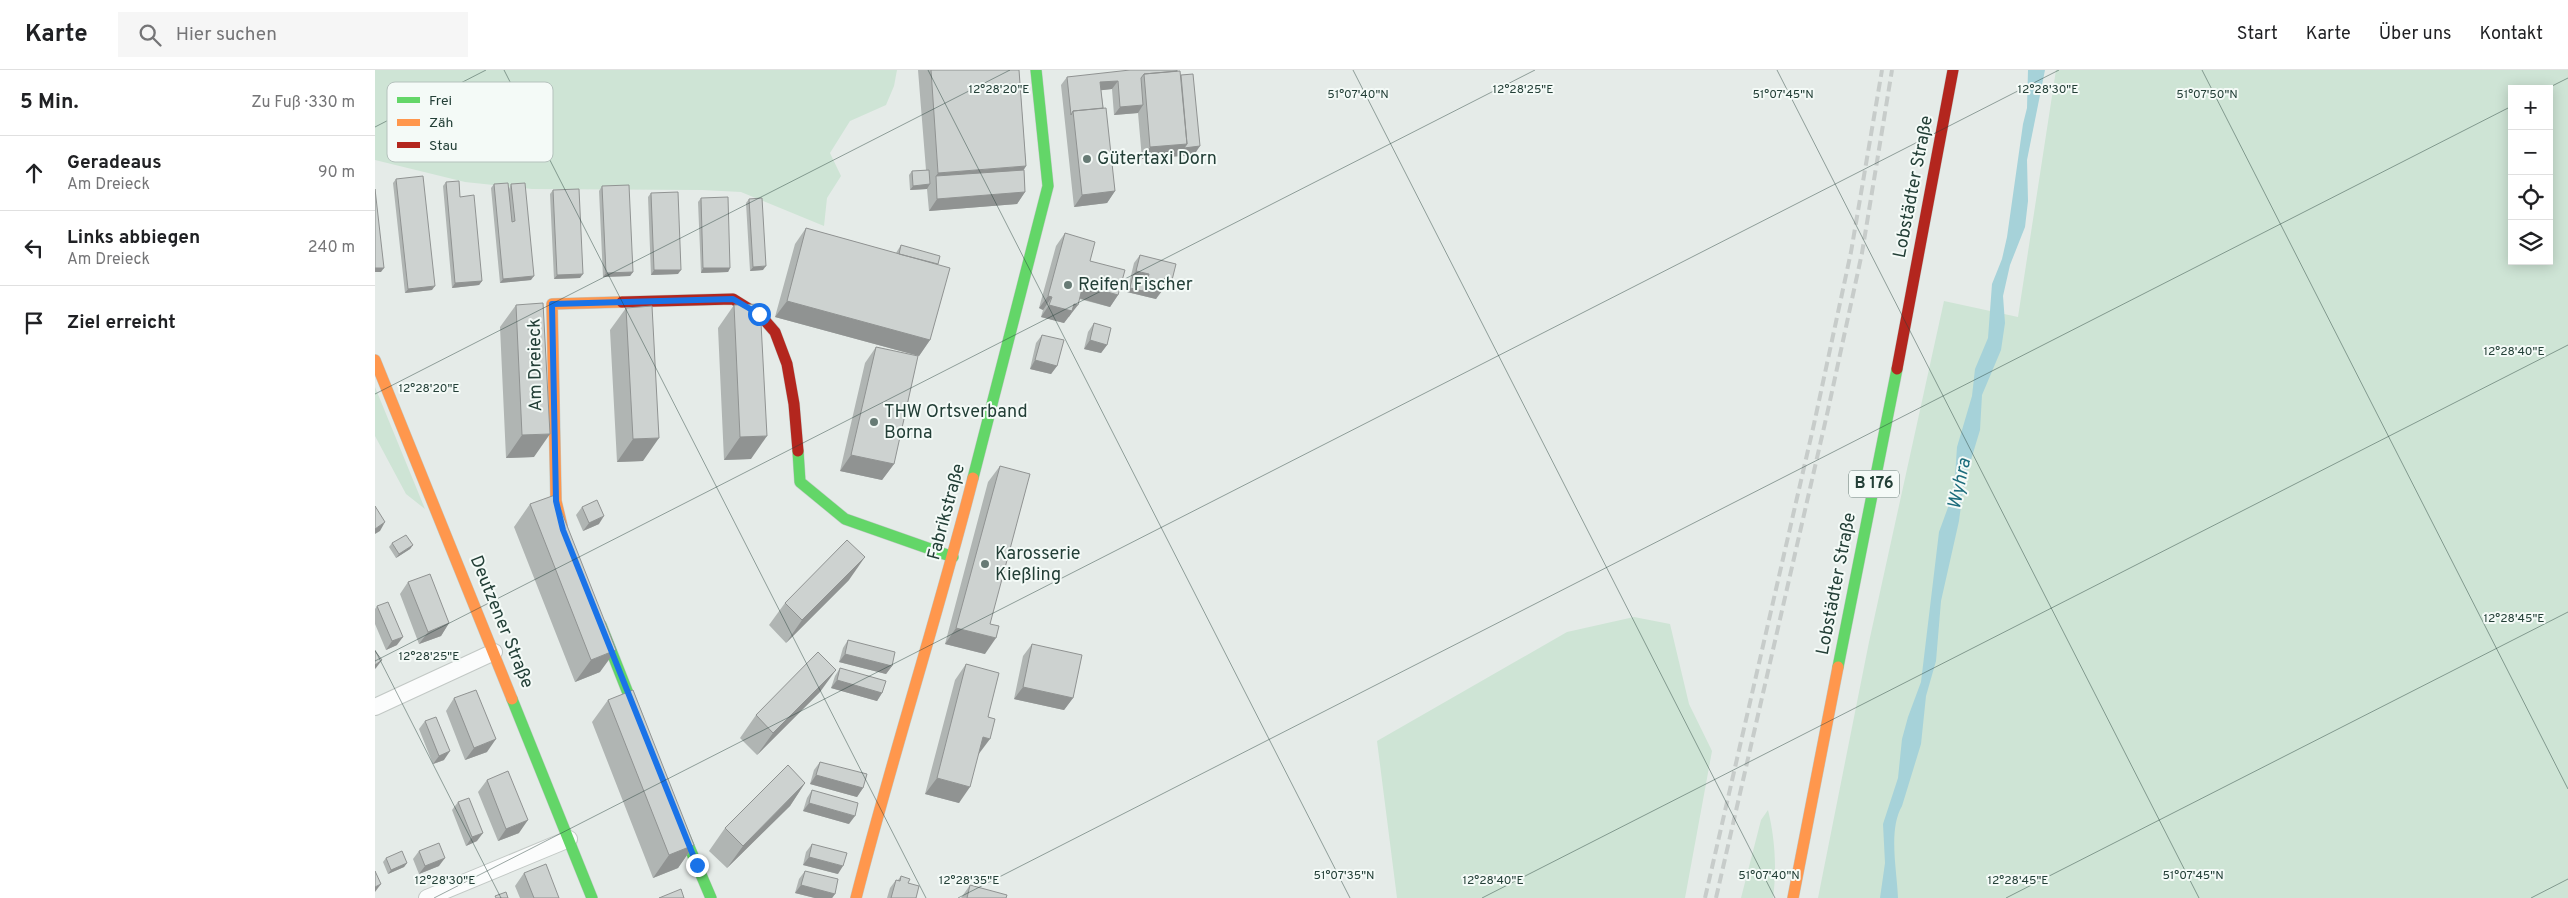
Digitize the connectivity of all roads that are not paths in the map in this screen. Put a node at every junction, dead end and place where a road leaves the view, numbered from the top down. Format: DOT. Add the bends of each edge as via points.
graph roads {
  1 [pos="1036,70"];
  2 [pos="1953,70"];
  3 [pos="375,360"];
  4 [pos="567,540"];
  5 [pos="953,557"];
  6 [pos="596,613"];
  7 [pos="493,652"];
  8 [pos="375,707"];
  9 [pos="643,730"];
  10 [pos="675,811"];
  11 [pos="569,839"];
  12 [pos="427,898"];
  13 [pos="592,898"];
  14 [pos="711,898"];
  15 [pos="855,898"];
  16 [pos="1793,898"];
  1 -- 5 [label="street, Fabrikstraße" via="1048,186"];
  2 -- 16 [label="street, Lobstädter Straße / B 176"];
  3 -- 7 [label="street, Deutzener Straße"];
  4 -- 5 [label="street, Am Dreieck" via="556,501 552,304 733,299 759,314 775,332 789,369 800,482 845,519"];
  5 -- 15 [label="street, Fabrikstraße"];
  6 -- 9 [label="street"];
  7 -- 8 [label="street"];
  7 -- 11 [label="street, Deutzener Straße"];
  10 -- 14 [label="street"];
  11 -- 12 [label="street"];
  11 -- 13 [label="street, Deutzener Straße"];
}
